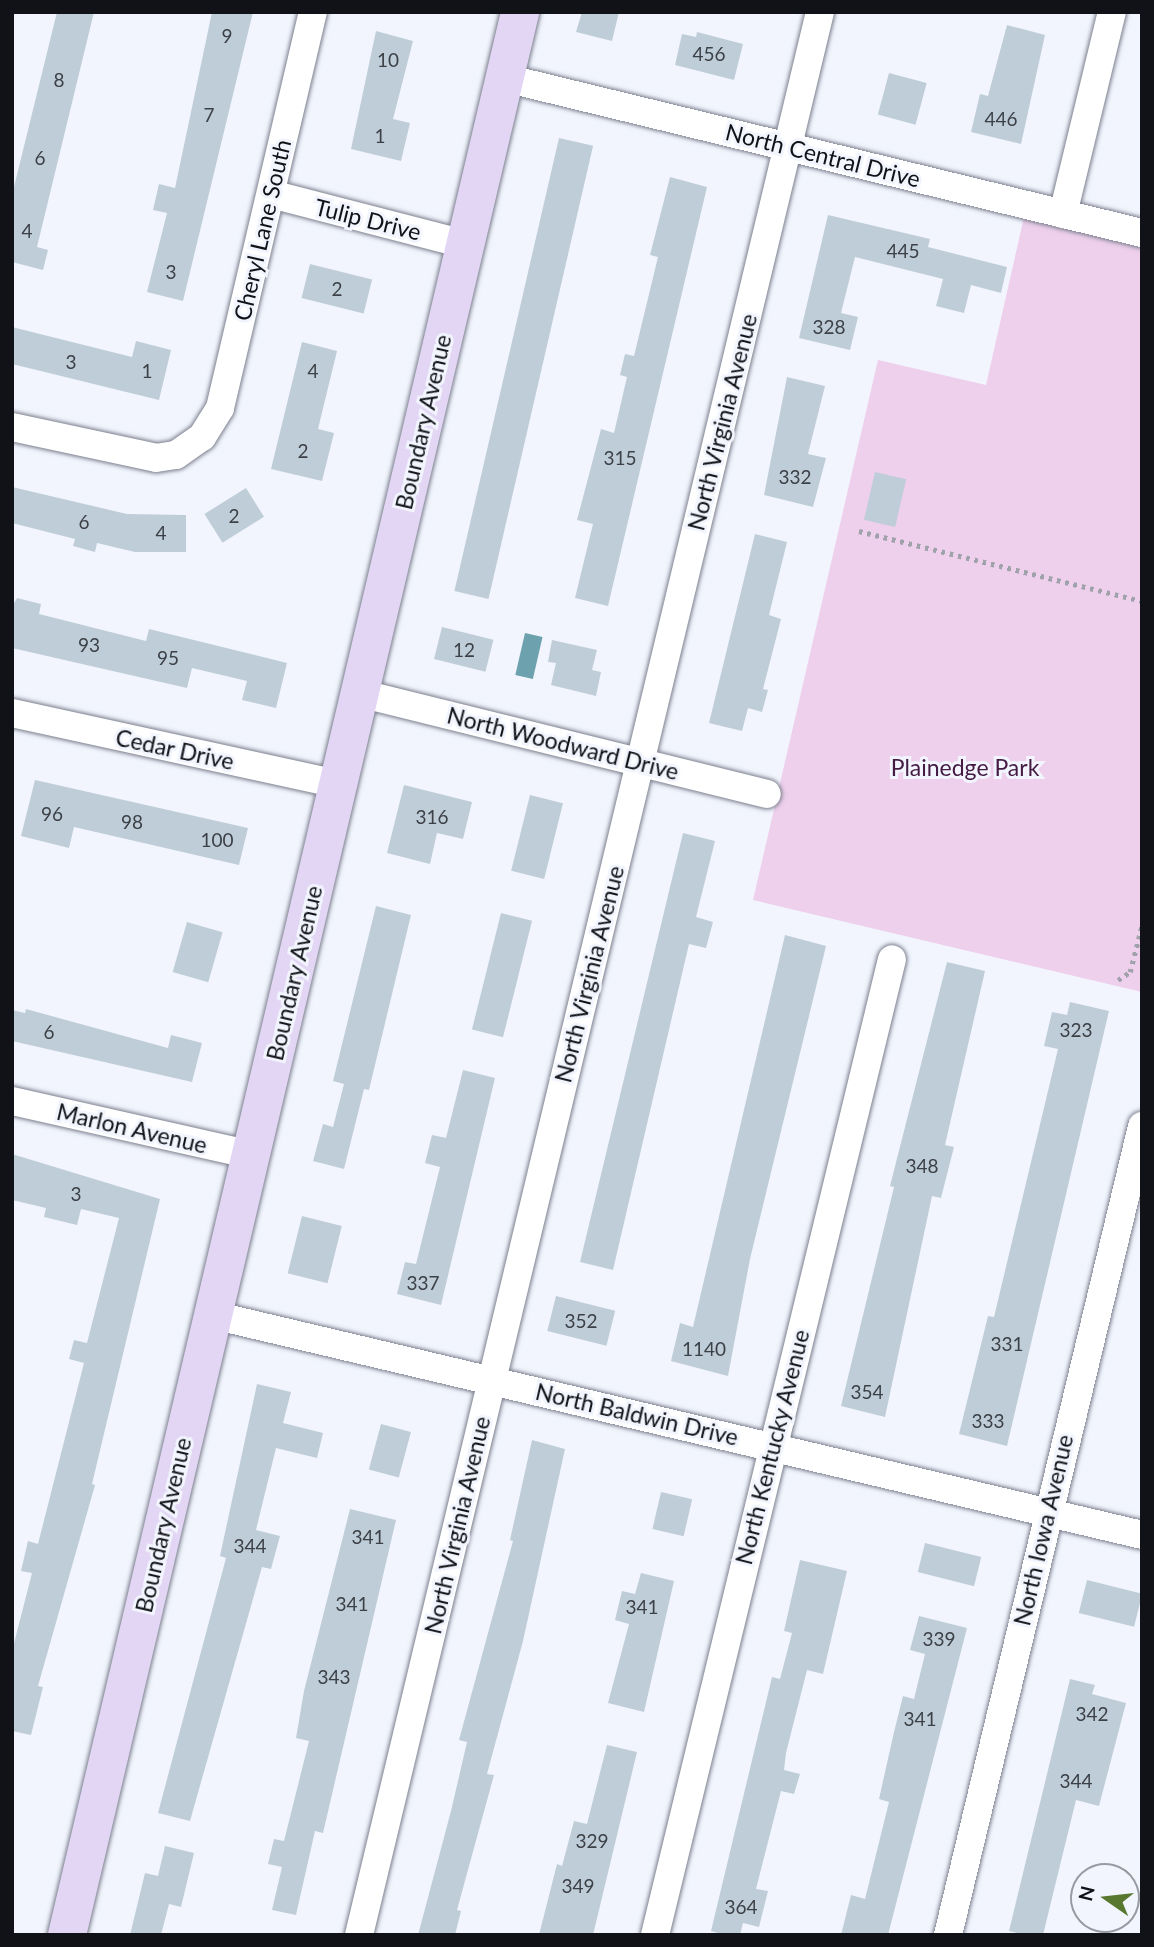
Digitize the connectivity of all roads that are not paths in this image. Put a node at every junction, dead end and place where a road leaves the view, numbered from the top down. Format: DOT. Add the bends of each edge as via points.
graph roads {
  1 [pos="313,12"];
  2 [pos="520,12"];
  3 [pos="820,12"];
  4 [pos="1112,12"];
  5 [pos="505,78"];
  6 [pos="788,147"];
  7 [pos="271,194"];
  8 [pos="1063,214"];
  9 [pos="1142,233"];
  10 [pos="466,244"];
  11 [pos="12,427"];
  12 [pos="359,693"];
  13 [pos="12,713"];
  14 [pos="640,762"];
  15 [pos="338,783"];
  16 [pos="767,794"];
  17 [pos="892,959"];
  18 [pos="12,1101"];
  19 [pos="1142,1126"];
  20 [pos="251,1155"];
  21 [pos="213,1315"];
  22 [pos="492,1379"];
  23 [pos="772,1446"];
  24 [pos="1046,1512"];
  25 [pos="1142,1535"];
  26 [pos="67,1935"];
  27 [pos="359,1935"];
  28 [pos="655,1935"];
  29 [pos="948,1935"];
  1 -- 7 [label="street, Cheryl Lane South"];
  2 -- 5 [label="main road, Boundary Avenue"];
  3 -- 6 [label="street, North Virginia Avenue"];
  4 -- 8 [label="street"];
  5 -- 6 [label="street, North Central Drive"];
  5 -- 10 [label="main road, Boundary Avenue"];
  6 -- 8 [label="street, North Central Drive"];
  6 -- 14 [label="street, North Virginia Avenue"];
  7 -- 10 [label="street, Tulip Drive"];
  7 -- 11 [label="street, Cheryl Lane South" via="220,408 197,441 176,455 156,458"];
  8 -- 9 [label="street, North Central Drive"];
  10 -- 12 [label="main road, Boundary Avenue"];
  12 -- 14 [label="street, North Woodward Drive"];
  12 -- 15 [label="main road, Boundary Avenue"];
  13 -- 15 [label="street, Cedar Drive"];
  14 -- 16 [label="street, North Woodward Drive"];
  14 -- 22 [label="street, North Virginia Avenue"];
  15 -- 20 [label="main road, Boundary Avenue"];
  17 -- 23 [label="street, North Kentucky Avenue"];
  18 -- 20 [label="street, Marlon Avenue"];
  19 -- 24 [label="street, North Iowa Avenue"];
  20 -- 21 [label="main road, Boundary Avenue"];
  21 -- 22 [label="street, North Baldwin Drive"];
  21 -- 26 [label="main road, Boundary Avenue"];
  22 -- 23 [label="street, North Baldwin Drive"];
  22 -- 27 [label="street, North Virginia Avenue"];
  23 -- 24 [label="street, North Baldwin Drive"];
  23 -- 28 [label="street, North Kentucky Avenue"];
  24 -- 25 [label="street, North Baldwin Drive"];
  24 -- 29 [label="street, North Iowa Avenue"];
}
